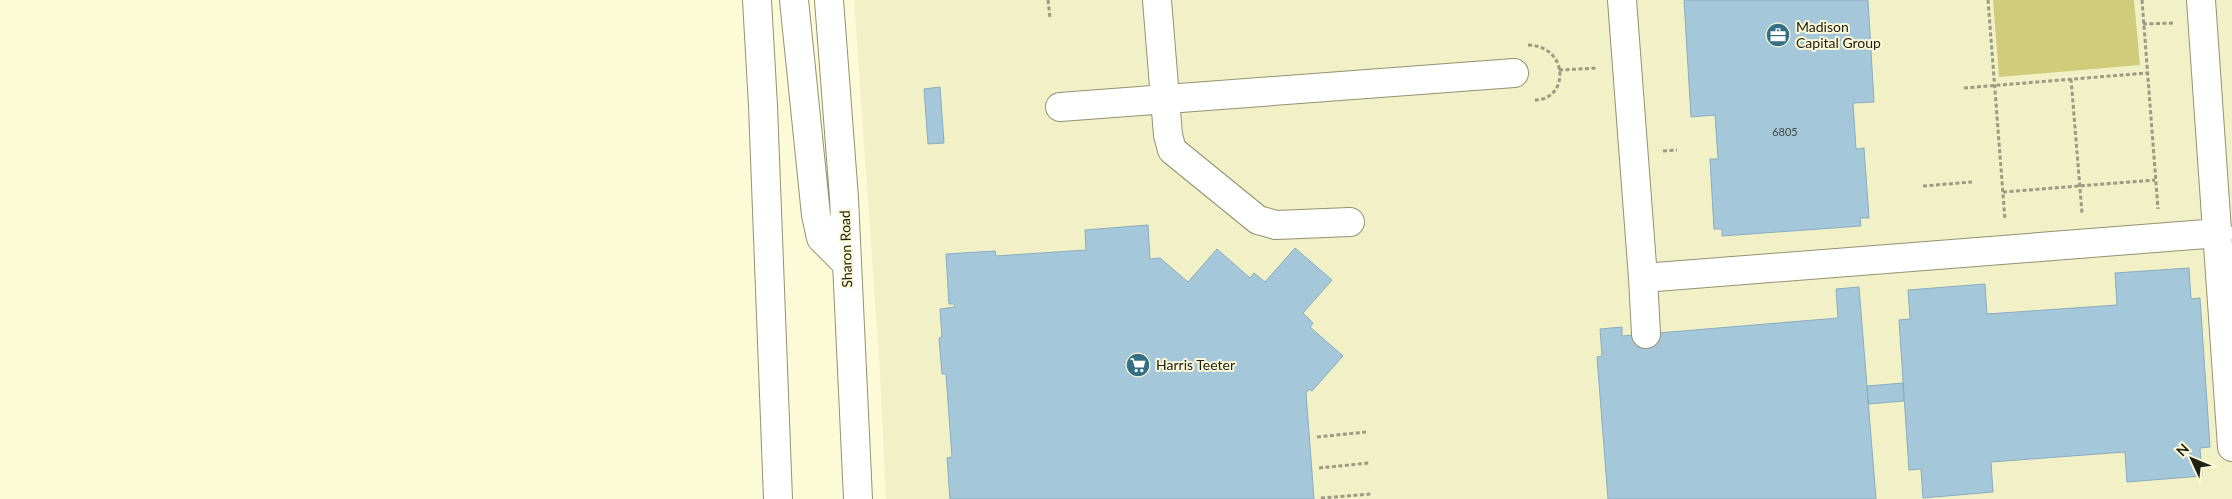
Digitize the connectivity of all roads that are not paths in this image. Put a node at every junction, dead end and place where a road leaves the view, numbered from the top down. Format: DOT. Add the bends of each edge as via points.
graph roads {
  1 [pos="757,0"];
  2 [pos="794,0"];
  3 [pos="830,0"];
  4 [pos="1157,0"];
  5 [pos="1622,0"];
  6 [pos="2201,0"];
  7 [pos="1514,73"];
  8 [pos="1165,99"];
  9 [pos="1060,107"];
  10 [pos="1350,222"];
  11 [pos="2218,234"];
  12 [pos="846,264"];
  13 [pos="1643,278"];
  14 [pos="1646,334"];
  15 [pos="2232,447"];
  16 [pos="778,499"];
  17 [pos="858,499"];
  1 -- 16 [label="main road"];
  2 -- 12 [label="main road" via="820,238"];
  3 -- 12 [label="main road, Sharon Road" via="838,87"];
  4 -- 8 [label="main road"];
  5 -- 13 [label="main road"];
  6 -- 11 [label="main road"];
  7 -- 8 [label="main road"];
  8 -- 9 [label="main road"];
  8 -- 10 [label="main road" via="1172,150 1253,217 1276,225"];
  11 -- 13 [label="main road"];
  11 -- 15 [label="main road"];
  12 -- 17 [label="main road, Sharon Road"];
  13 -- 14 [label="main road"];
}
